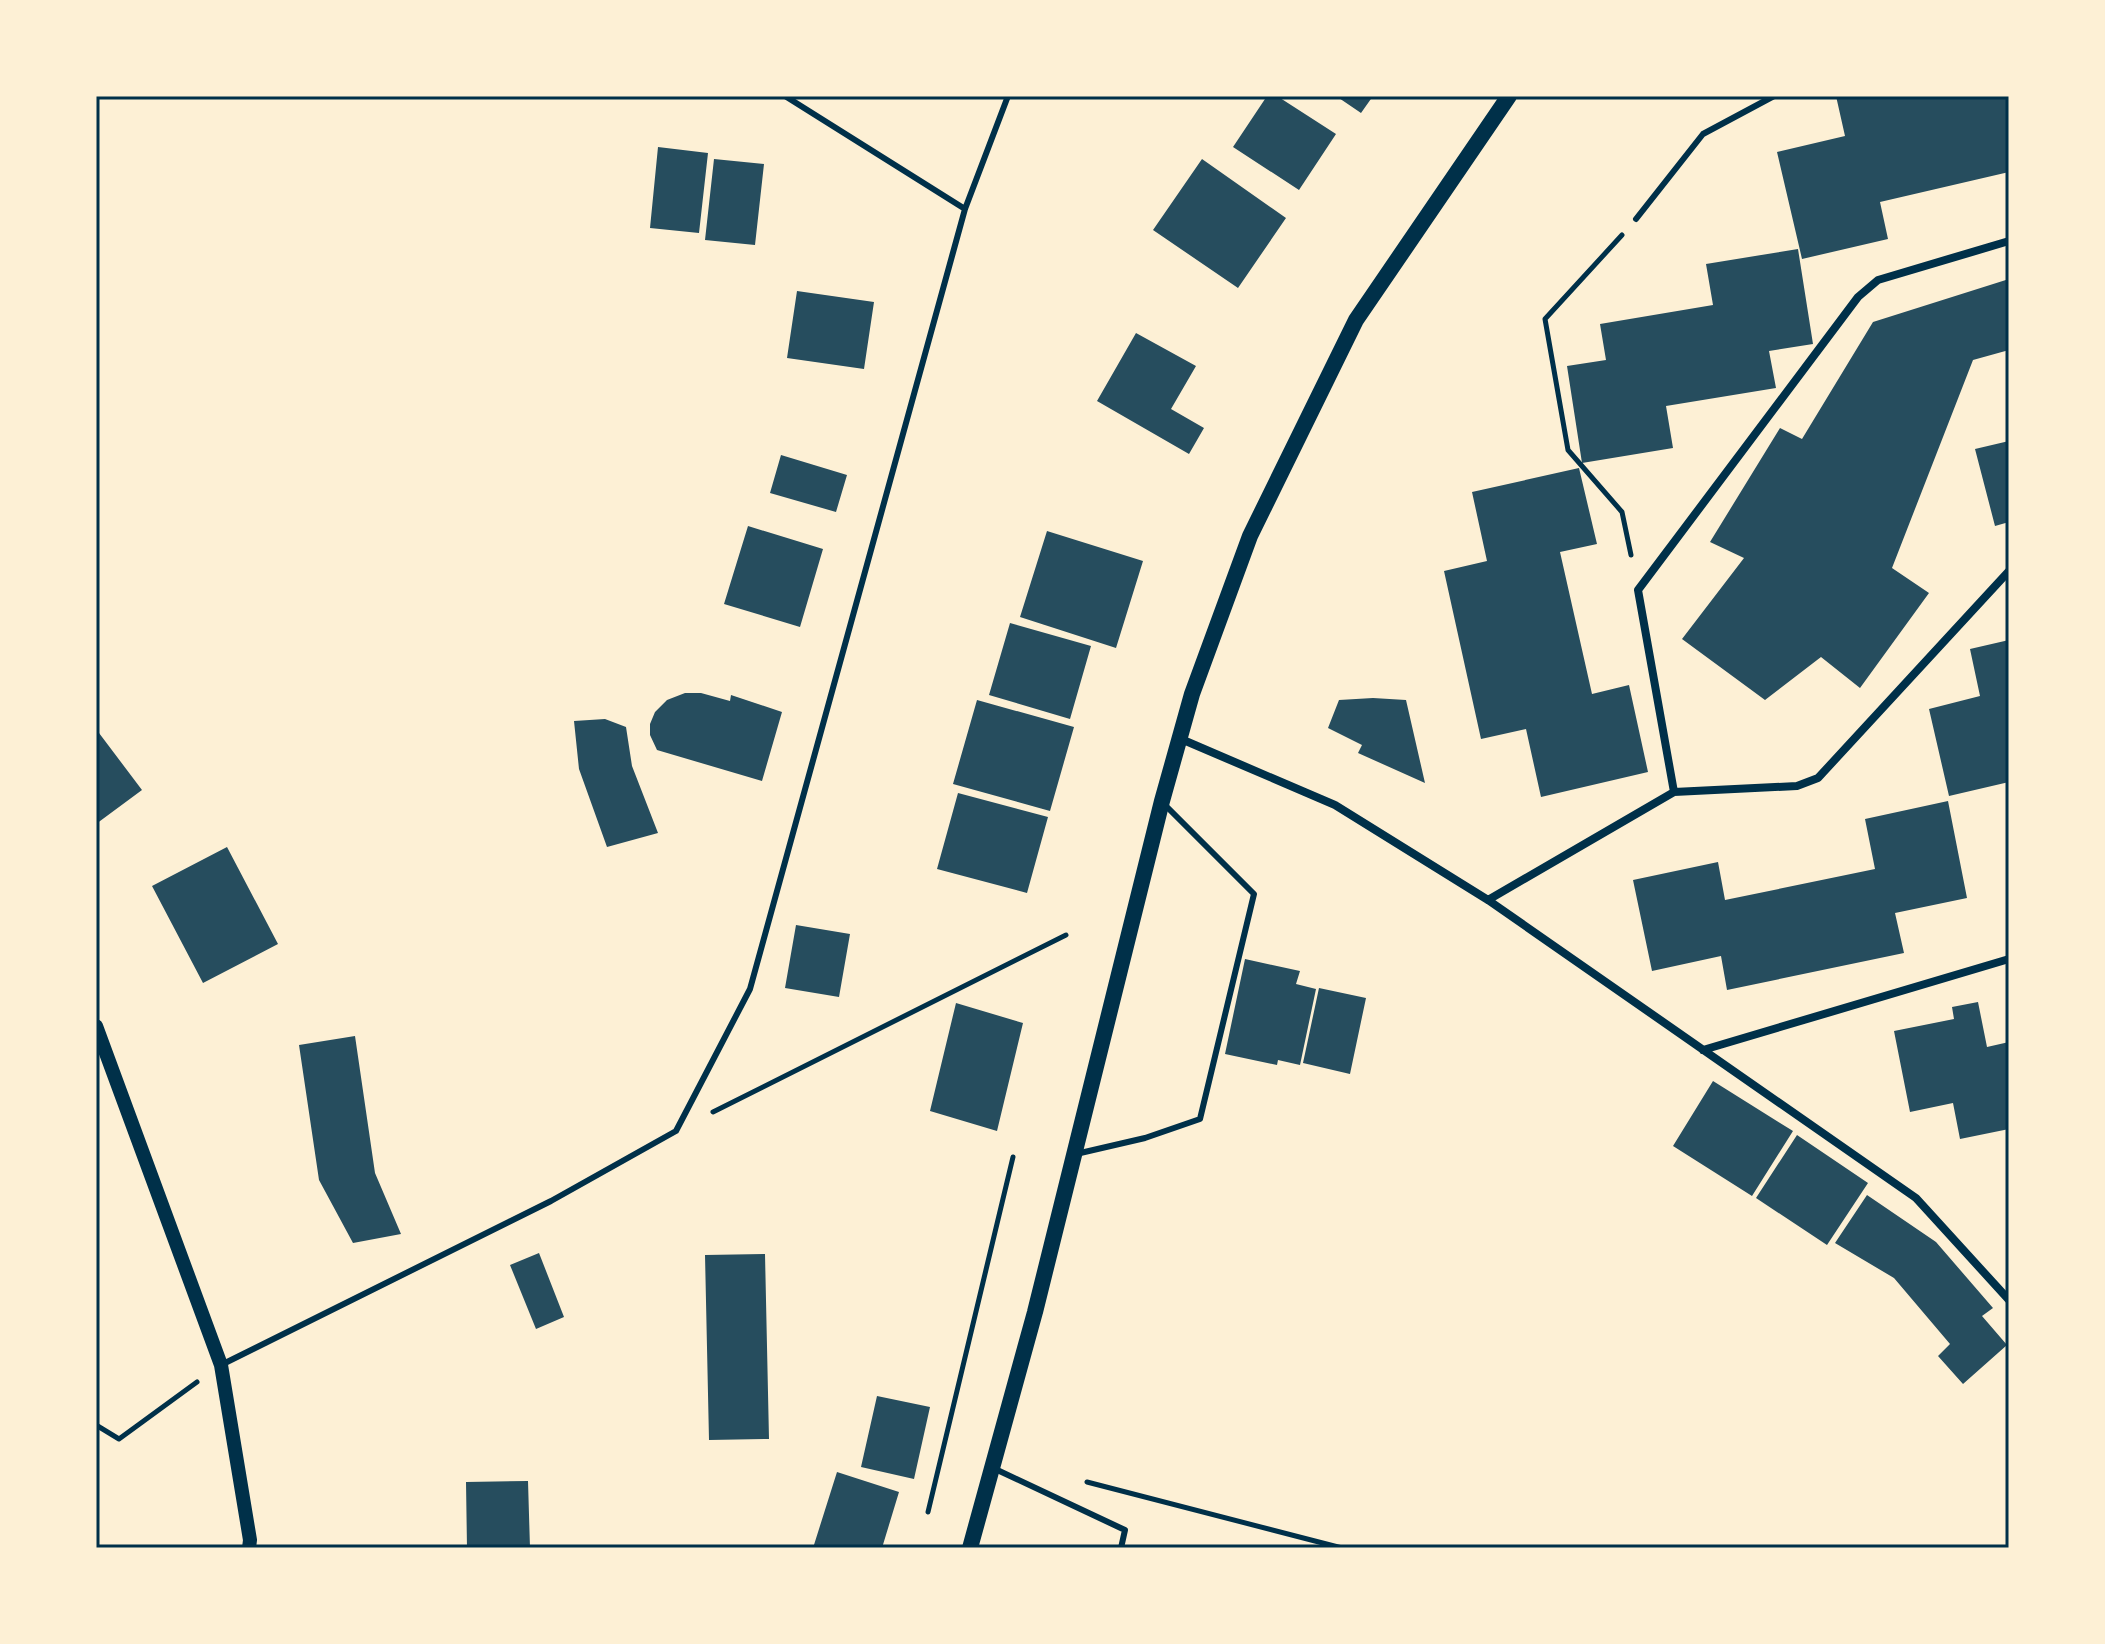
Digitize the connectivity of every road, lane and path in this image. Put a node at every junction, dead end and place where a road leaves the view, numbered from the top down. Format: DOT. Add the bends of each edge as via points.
graph roads {
  1 [pos="785,96"];
  2 [pos="1008,96"];
  3 [pos="1509,96"];
  4 [pos="1774,96"];
  5 [pos="965,209"];
  6 [pos="1636,219"];
  7 [pos="2009,241"];
  8 [pos="2009,571"];
  9 [pos="1638,590"];
  10 [pos="1181,739"];
  11 [pos="1674,792"];
  12 [pos="1162,801"];
  13 [pos="1488,900"];
  14 [pos="1066,935"];
  15 [pos="2009,959"];
  16 [pos="96,1026"];
  17 [pos="1703,1050"];
  18 [pos="676,1131"];
  19 [pos="1072,1155"];
  20 [pos="1013,1157"];
  21 [pos="2009,1300"];
  22 [pos="221,1365"];
  23 [pos="96,1425"];
  24 [pos="992,1467"];
  25 [pos="1087,1482"];
  26 [pos="928,1512"];
  27 [pos="1318,1545"];
  28 [pos="249,1548"];
  29 [pos="970,1548"];
  30 [pos="1121,1548"];
  31 [pos="1342,1548"];
  1 -- 5 [label="lane"];
  2 -- 5 [label="lane"];
  3 -- 10 [label="main road" via="1356,320 1250,536 1192,694"];
  4 -- 6 [label="lane" via="1703,134"];
  5 -- 18 [label="lane" via="750,989"];
  6 -- 9 [label="path" via="1545,319 1568,450 1622,512"];
  7 -- 9 [label="street" via="1878,280 1858,297"];
  8 -- 11 [label="street" via="1818,778 1797,786"];
  9 -- 11 [label="street"];
  10 -- 12 [label="main road"];
  10 -- 13 [label="street" via="1335,805"];
  11 -- 13 [label="street"];
  12 -- 19 [label="main road"];
  12 -- 19 [label="lane" via="1254,894 1200,1119"];
  13 -- 17 [label="street"];
  14 -- 18 [label="path"];
  15 -- 17 [label="street"];
  16 -- 22 [label="street"];
  17 -- 21 [label="street" via="1916,1198"];
  18 -- 22 [label="lane" via="551,1201"];
  19 -- 24 [label="main road"];
  20 -- 26 [label="path"];
  22 -- 23 [label="path" via="119,1439"];
  22 -- 28 [label="street"];
  24 -- 29 [label="main road"];
  24 -- 30 [label="lane" via="1125,1530"];
  25 -- 27 [label="path"];
  27 -- 31 [label="path"];
}
